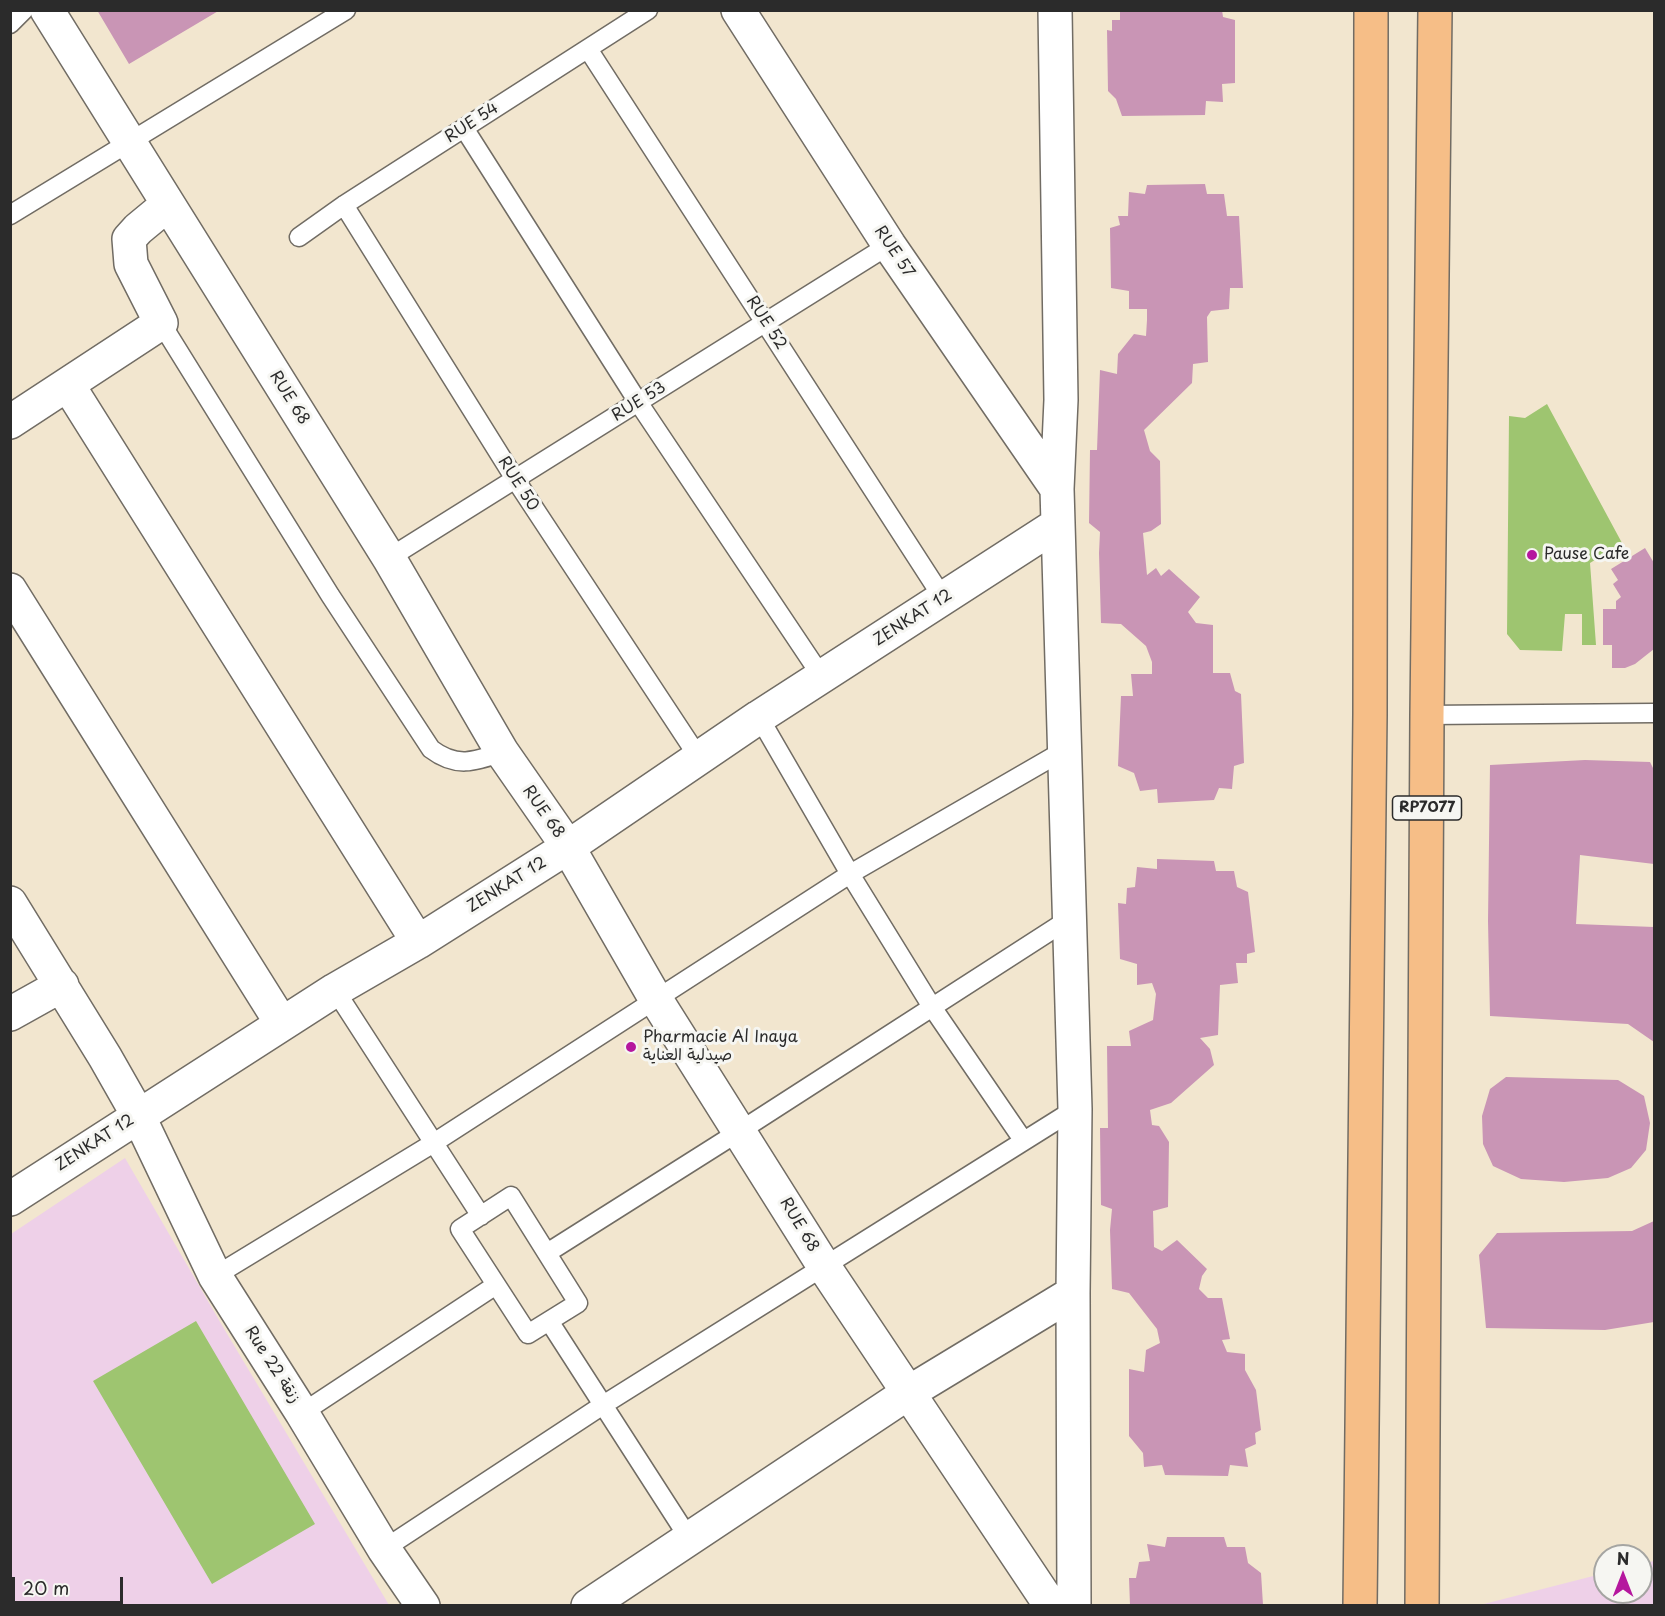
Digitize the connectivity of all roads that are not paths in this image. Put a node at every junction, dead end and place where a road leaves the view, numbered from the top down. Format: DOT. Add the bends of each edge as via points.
graph roads {
  1 [pos="24,10"];
  2 [pos="47,10"];
  3 [pos="346,10"];
  4 [pos="648,10"];
  5 [pos="738,10"];
  6 [pos="1054,10"];
  7 [pos="1371,10"];
  8 [pos="1435,10"];
  9 [pos="10,24"];
  10 [pos="588,49"];
  11 [pos="464,128"];
  12 [pos="128,142"];
  13 [pos="167,205"];
  14 [pos="344,205"];
  15 [pos="10,214"];
  16 [pos="299,237"];
  17 [pos="889,245"];
  18 [pos="161,323"];
  19 [pos="766,323"];
  20 [pos="68,385"];
  21 [pos="638,402"];
  22 [pos="10,422"];
  23 [pos="515,479"];
  24 [pos="1057,489"];
  25 [pos="1058,524"];
  26 [pos="389,558"];
  27 [pos="10,590"];
  28 [pos="943,598"];
  29 [pos="822,677"];
  30 [pos="1654,713"];
  31 [pos="1427,716"];
  32 [pos="759,717"];
  33 [pos="1064,751"];
  34 [pos="502,752"];
  35 [pos="699,758"];
  36 [pos="568,847"];
  37 [pos="850,874"];
  38 [pos="10,903"];
  39 [pos="1069,919"];
  40 [pos="418,942"];
  41 [pos="62,985"];
  42 [pos="335,990"];
  43 [pos="656,998"];
  44 [pos="932,1007"];
  45 [pos="10,1014"];
  46 [pos="282,1023"];
  47 [pos="1075,1108"];
  48 [pos="138,1115"];
  49 [pos="740,1131"];
  50 [pos="1023,1140"];
  51 [pos="432,1144"];
  52 [pos="10,1199"];
  53 [pos="481,1216"];
  54 [pos="547,1253"];
  55 [pos="825,1268"];
  56 [pos="215,1276"];
  57 [pos="496,1285"];
  58 [pos="1073,1293"];
  59 [pos="549,1320"];
  60 [pos="908,1393"];
  61 [pos="603,1405"];
  62 [pos="302,1413"];
  63 [pos="690,1540"];
  64 [pos="384,1549"];
  65 [pos="423,1605"];
  66 [pos="588,1605"];
  67 [pos="1051,1605"];
  68 [pos="1074,1605"];
  69 [pos="1360,1605"];
  70 [pos="1422,1605"];
  1 -- 9 [label="lane"];
  2 -- 12 [label="street, RUE 68"];
  3 -- 12 [label="lane"];
  4 -- 10 [label="lane, RUE 54"];
  5 -- 17 [label="street, RUE 57"];
  6 -- 24 [label="street" via="1061,400"];
  7 -- 69 [label="main road, RP7077" via="1370,716"];
  8 -- 31 [label="main road, RP7077"];
  10 -- 11 [label="lane, RUE 54"];
  10 -- 19 [label="lane, RUE 52"];
  11 -- 14 [label="lane, RUE 54"];
  11 -- 21 [label="lane"];
  12 -- 13 [label="street, RUE 68"];
  12 -- 15 [label="lane"];
  13 -- 18 [label="street" via="129,238 131,264"];
  13 -- 26 [label="street, RUE 68"];
  14 -- 16 [label="lane, RUE 54"];
  14 -- 23 [label="lane, RUE 50"];
  17 -- 19 [label="lane, RUE 53"];
  17 -- 24 [label="street, RUE 57"];
  18 -- 20 [label="street"];
  18 -- 34 [label="lane" via="431,749 461,762"];
  19 -- 21 [label="lane, RUE 53"];
  19 -- 28 [label="lane, RUE 52"];
  20 -- 22 [label="street"];
  20 -- 40 [label="street"];
  21 -- 23 [label="lane, RUE 53"];
  21 -- 29 [label="lane"];
  23 -- 26 [label="lane, RUE 53"];
  23 -- 35 [label="lane, RUE 50"];
  24 -- 25 [label="street"];
  25 -- 28 [label="street, ZENKAT 12"];
  25 -- 33 [label="street"];
  26 -- 34 [label="street, RUE 68"];
  27 -- 46 [label="street"];
  28 -- 29 [label="street, ZENKAT 12"];
  29 -- 32 [label="street, ZENKAT 12"];
  30 -- 31 [label="lane"];
  31 -- 70 [label="main road, RP7077"];
  32 -- 35 [label="street, ZENKAT 12"];
  32 -- 37 [label="lane"];
  33 -- 37 [label="lane"];
  33 -- 39 [label="street"];
  34 -- 36 [label="street, RUE 68"];
  35 -- 36 [label="street, ZENKAT 12"];
  36 -- 40 [label="street, ZENKAT 12"];
  36 -- 43 [label="street, RUE 68"];
  37 -- 43 [label="lane"];
  37 -- 44 [label="lane"];
  38 -- 41 [label="street, Rue 22 زنقة"];
  39 -- 44 [label="lane"];
  39 -- 47 [label="street"];
  40 -- 42 [label="street, ZENKAT 12"];
  41 -- 45 [label="street"];
  41 -- 48 [label="street, Rue 22 زنقة"];
  42 -- 46 [label="street, ZENKAT 12"];
  42 -- 51 [label="lane"];
  43 -- 49 [label="street, RUE 68"];
  43 -- 51 [label="lane"];
  44 -- 49 [label="lane"];
  44 -- 50 [label="lane"];
  46 -- 48 [label="street, ZENKAT 12"];
  47 -- 50 [label="lane"];
  47 -- 58 [label="street"];
  48 -- 52 [label="street, ZENKAT 12"];
  48 -- 56 [label="street, Rue 22 زنقة"];
  49 -- 54 [label="lane"];
  49 -- 55 [label="street, RUE 68"];
  50 -- 55 [label="lane"];
  51 -- 53 [label="lane"];
  51 -- 56 [label="lane"];
  53 -- 54 [label="lane" via="511,1196"];
  53 -- 57 [label="lane" via="460,1229"];
  54 -- 59 [label="lane" via="578,1303"];
  55 -- 60 [label="street, RUE 68"];
  55 -- 61 [label="lane"];
  56 -- 62 [label="street, Rue 22 زنقة"];
  57 -- 59 [label="lane" via="528,1334"];
  57 -- 62 [label="lane"];
  58 -- 60 [label="street"];
  58 -- 68 [label="street"];
  59 -- 61 [label="lane"];
  60 -- 63 [label="street"];
  60 -- 67 [label="street, RUE 68"];
  61 -- 63 [label="lane"];
  61 -- 64 [label="lane"];
  62 -- 64 [label="street, Rue 22 زنقة"];
  63 -- 66 [label="street"];
  64 -- 65 [label="street, Rue 22 زنقة"];
}
